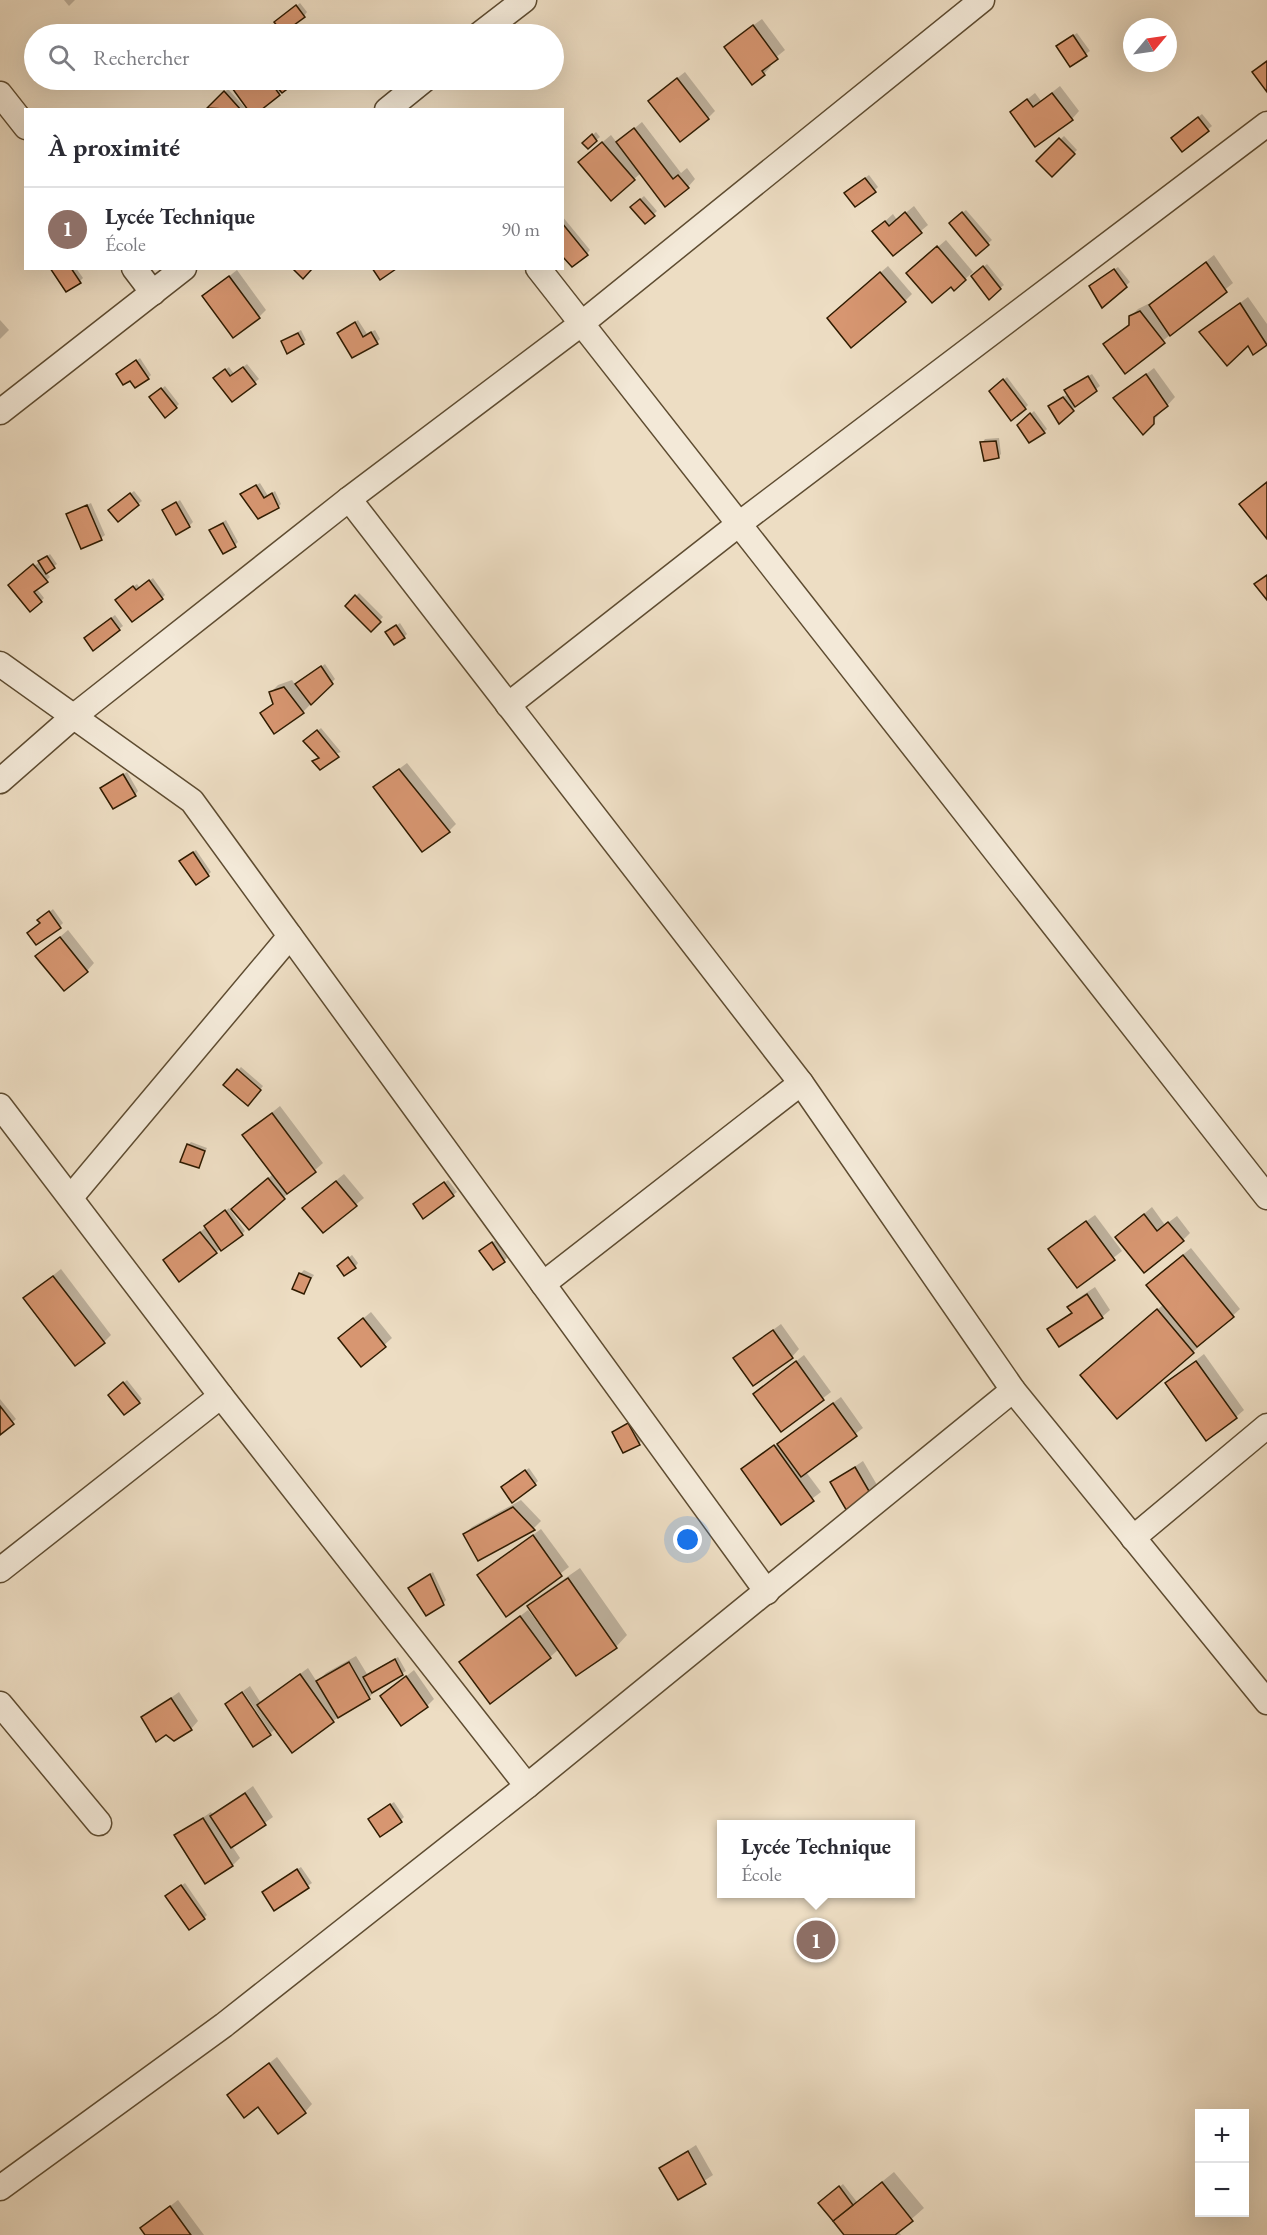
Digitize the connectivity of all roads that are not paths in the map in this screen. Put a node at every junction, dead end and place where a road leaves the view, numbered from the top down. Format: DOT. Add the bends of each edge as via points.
graph roads {
  1 [pos="524,0"];
  2 [pos="982,0"];
  3 [pos="493,24"];
  4 [pos="414,90"];
  5 [pos="0,94"];
  6 [pos="400,105"];
  7 [pos="24,124"];
  8 [pos="1267,124"];
  9 [pos="136,270"];
  10 [pos="182,270"];
  11 [pos="540,270"];
  12 [pos="153,293"];
  13 [pos="581,324"];
  14 [pos="0,412"];
  15 [pos="349,500"];
  16 [pos="739,524"];
  17 [pos="0,664"];
  18 [pos="508,705"];
  19 [pos="74,717"];
  20 [pos="0,782"];
  21 [pos="290,936"];
  22 [pos="801,1083"];
  23 [pos="0,1106"];
  24 [pos="71,1197"];
  25 [pos="1267,1197"];
  26 [pos="543,1284"];
  27 [pos="1013,1390"];
  28 [pos="221,1396"];
  29 [pos="1267,1426"];
  30 [pos="1133,1538"];
  31 [pos="0,1570"];
  32 [pos="767,1592"];
  33 [pos="1267,1702"];
  34 [pos="0,1704"];
  35 [pos="528,1786"];
  36 [pos="99,1823"];
  37 [pos="0,2188"];
  1 -- 3 [label="street"];
  2 -- 13 [label="street"];
  4 -- 6 [label="street"];
  5 -- 7 [label="street"];
  8 -- 16 [label="street"];
  9 -- 12 [label="street"];
  10 -- 12 [label="street"];
  11 -- 13 [label="street"];
  12 -- 14 [label="street"];
  13 -- 15 [label="street"];
  13 -- 16 [label="street"];
  15 -- 18 [label="street"];
  15 -- 19 [label="street"];
  16 -- 18 [label="street"];
  16 -- 25 [label="street"];
  17 -- 19 [label="street"];
  18 -- 22 [label="street"];
  19 -- 20 [label="street"];
  19 -- 21 [label="street" via="192,801"];
  21 -- 24 [label="street"];
  21 -- 26 [label="street"];
  22 -- 26 [label="street"];
  22 -- 27 [label="street"];
  23 -- 24 [label="street"];
  24 -- 28 [label="street"];
  26 -- 32 [label="street"];
  27 -- 30 [label="street"];
  27 -- 32 [label="street"];
  28 -- 31 [label="street"];
  28 -- 35 [label="street"];
  29 -- 30 [label="street"];
  30 -- 33 [label="street"];
  32 -- 35 [label="street"];
  34 -- 36 [label="street"];
  35 -- 37 [label="street" via="224,2025"];
}
